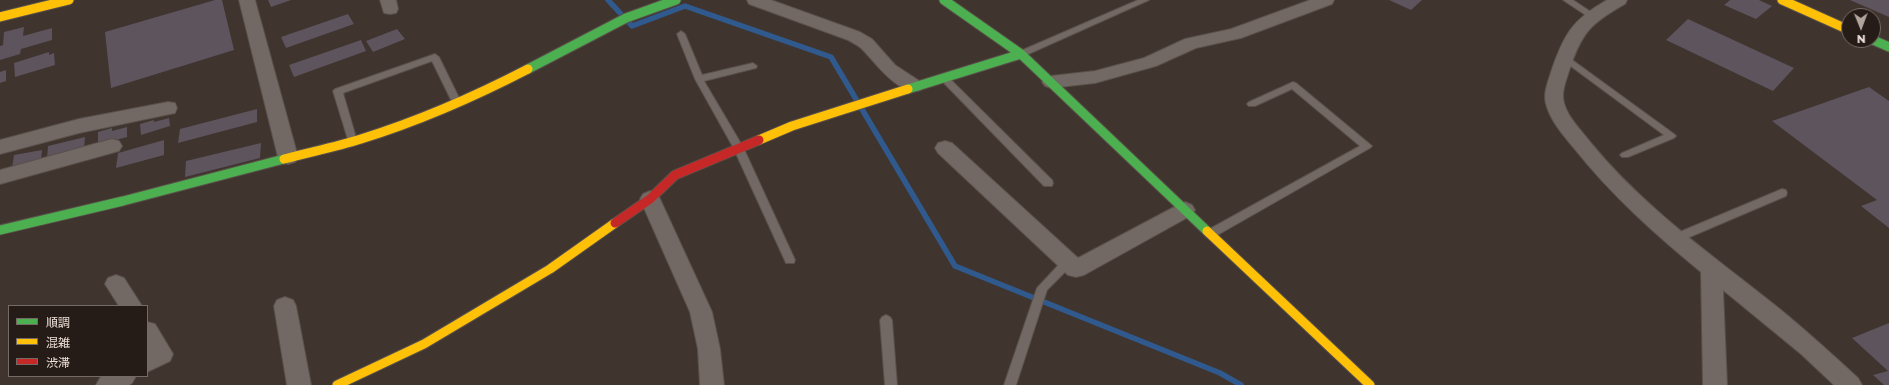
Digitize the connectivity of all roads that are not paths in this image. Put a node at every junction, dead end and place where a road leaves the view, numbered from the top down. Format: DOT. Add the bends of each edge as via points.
graph roads {
  1 [pos="69,0"];
  2 [pos="248,0"];
  3 [pos="676,0"];
  4 [pos="755,0"];
  5 [pos="944,0"];
  6 [pos="1145,0"];
  7 [pos="1326,0"];
  8 [pos="1567,0"];
  9 [pos="1619,0"];
  10 [pos="1782,0"];
  11 [pos="1592,16"];
  12 [pos="0,18"];
  13 [pos="1841,26"];
  14 [pos="681,34"];
  15 [pos="1021,54"];
  16 [pos="1564,57"];
  17 [pos="753,66"];
  18 [pos="944,78"];
  19 [pos="700,79"];
  20 [pos="1051,82"];
  21 [pos="915,86"];
  22 [pos="456,102"];
  23 [pos="1252,104"];
  24 [pos="168,108"];
  25 [pos="352,141"];
  26 [pos="112,146"];
  27 [pos="0,147"];
  28 [pos="738,147"];
  29 [pos="945,148"];
  30 [pos="1625,155"];
  31 [pos="288,157"];
  32 [pos="0,177"];
  33 [pos="1048,183"];
  34 [pos="1782,193"];
  35 [pos="650,199"];
  36 [pos="1185,210"];
  37 [pos="0,230"];
  38 [pos="1210,234"];
  39 [pos="1674,239"];
  40 [pos="790,260"];
  41 [pos="1068,262"];
  42 [pos="1712,270"];
  43 [pos="116,284"];
  44 [pos="130,305"];
  45 [pos="285,306"];
  46 [pos="886,320"];
  47 [pos="148,333"];
  48 [pos="148,361"];
  49 [pos="122,377"];
  50 [pos="108,385"];
  51 [pos="299,385"];
  52 [pos="337,385"];
  53 [pos="712,385"];
  54 [pos="892,385"];
  55 [pos="1010,385"];
  56 [pos="1370,385"];
  57 [pos="1715,385"];
  58 [pos="1850,385"];
  1 -- 12 [label="main road"];
  2 -- 31 [label="street"];
  3 -- 22 [label="main road" via="626,18 499,84"];
  4 -- 21 [label="street" via="854,36 866,43 889,69"];
  5 -- 15 [label="main road"];
  6 -- 15 [label="lane"];
  7 -- 20 [label="street" via="1235,34 1191,43 1150,62 1095,76"];
  8 -- 11 [label="lane"];
  9 -- 11 [label="street"];
  10 -- 13 [label="main road"];
  11 -- 16 [label="street" via="1574,34"];
  14 -- 19 [label="lane"];
  15 -- 18 [label="main road"];
  15 -- 20 [label="main road"];
  16 -- 30 [label="lane" via="1671,136"];
  16 -- 39 [label="street" via="1554,99 1558,112 1589,154 1629,197"];
  17 -- 19 [label="lane"];
  18 -- 21 [label="main road"];
  18 -- 33 [label="lane"];
  19 -- 28 [label="lane"];
  20 -- 36 [label="main road"];
  21 -- 28 [label="main road" via="792,126"];
  22 -- 25 [label="main road" via="425,116"];
  22 -- 25 [label="lane" via="436,57 338,91"];
  23 -- 38 [label="lane" via="1293,85 1367,146"];
  24 -- 27 [label="street" via="79,126"];
  25 -- 31 [label="main road"];
  26 -- 32 [label="street"];
  28 -- 35 [label="main road" via="675,175"];
  28 -- 40 [label="lane"];
  29 -- 41 [label="street"];
  31 -- 37 [label="main road" via="123,201"];
  34 -- 39 [label="lane"];
  35 -- 52 [label="main road" via="550,269 424,344"];
  35 -- 53 [label="street" via="702,312"];
  36 -- 38 [label="main road"];
  36 -- 41 [label="street" via="1076,269"];
  38 -- 56 [label="main road"];
  39 -- 42 [label="street"];
  41 -- 55 [label="lane" via="1042,288"];
  42 -- 57 [label="street"];
  42 -- 58 [label="street" via="1803,342"];
  43 -- 44 [label="street"];
  45 -- 51 [label="street"];
  46 -- 54 [label="lane"];
  47 -- 48 [label="street" via="162,354"];
  49 -- 50 [label="street"];
}
